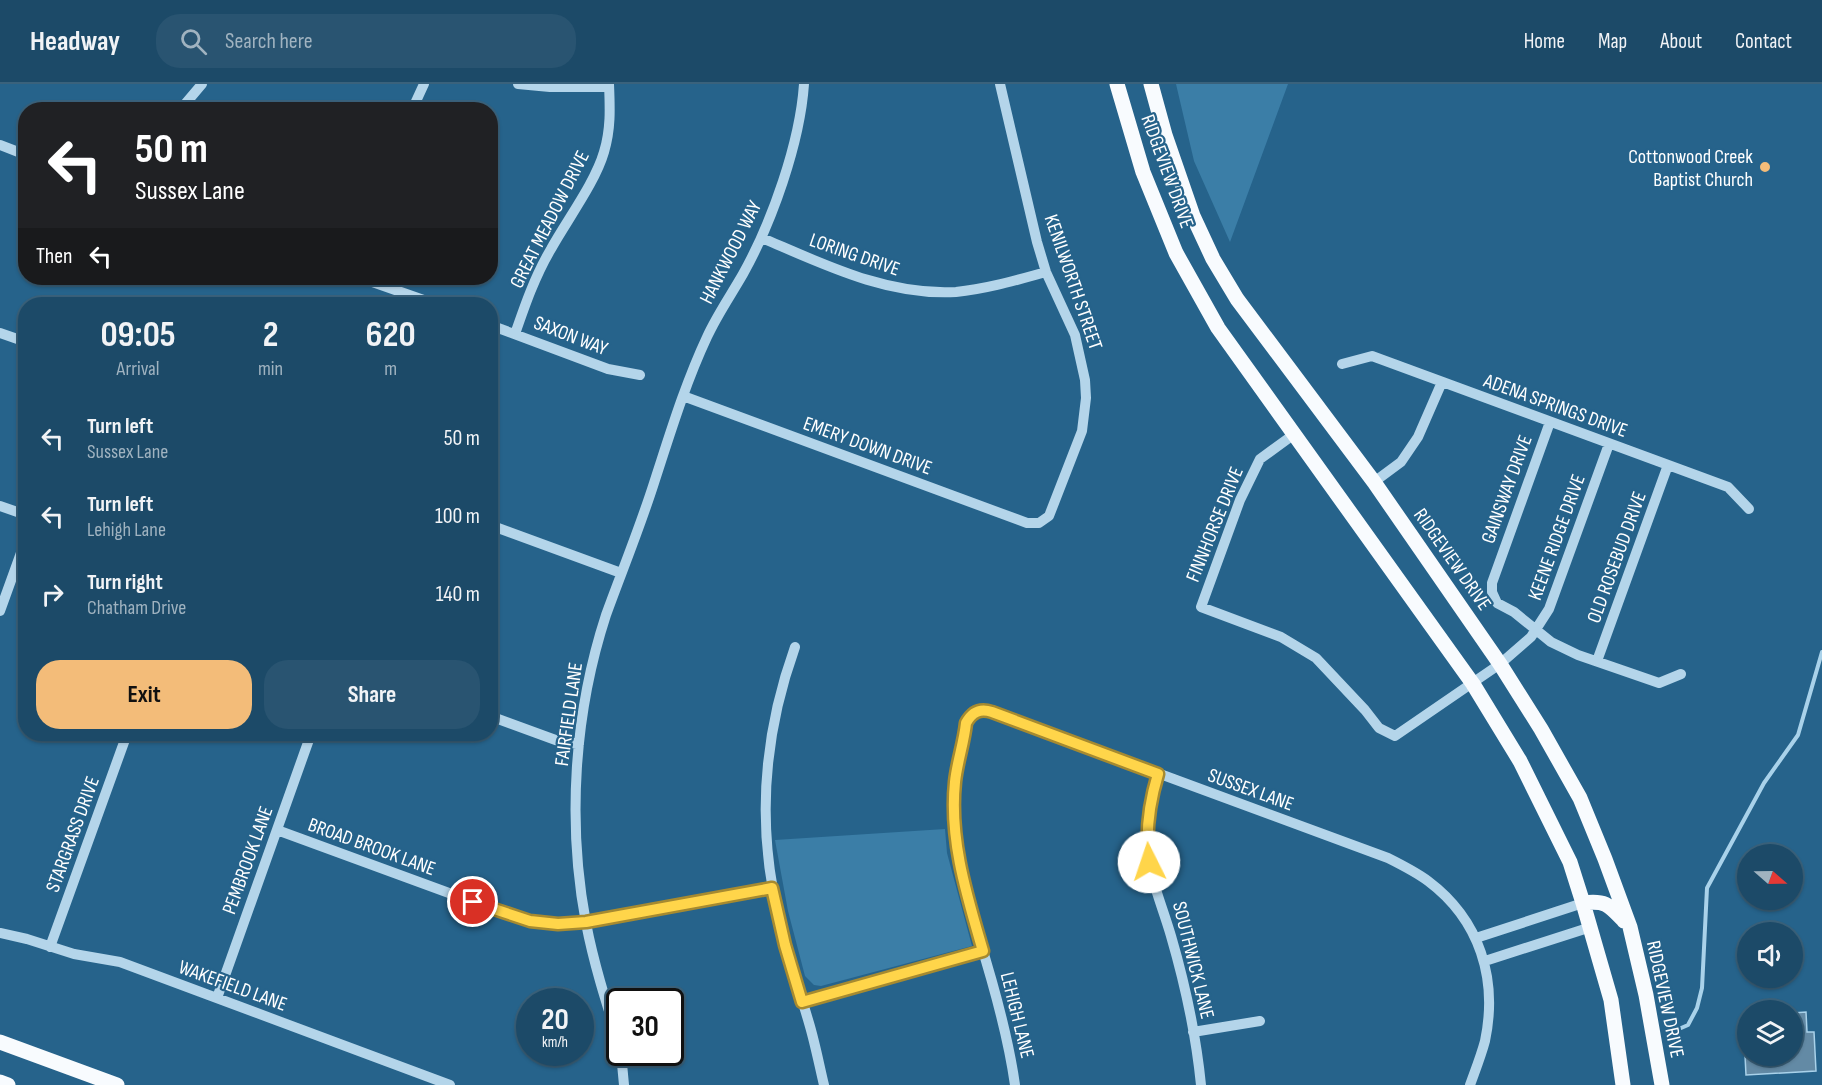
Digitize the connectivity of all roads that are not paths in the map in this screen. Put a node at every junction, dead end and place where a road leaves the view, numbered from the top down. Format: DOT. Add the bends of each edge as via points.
graph roads {
  1 [pos="202,84"];
  2 [pos="424,84"];
  3 [pos="518,84"];
  4 [pos="804,84"];
  5 [pos="1000,84"];
  6 [pos="1117,84"];
  7 [pos="1150,84"];
  8 [pos="609,86"];
  9 [pos="187,102"];
  10 [pos="416,102"];
  11 [pos="0,145"];
  12 [pos="18,151"];
  13 [pos="762,238"];
  14 [pos="1046,272"];
  15 [pos="381,285"];
  16 [pos="415,297"];
  17 [pos="498,328"];
  18 [pos="0,333"];
  19 [pos="515,333"];
  20 [pos="18,339"];
  21 [pos="1342,364"];
  22 [pos="640,375"];
  23 [pos="1442,382"];
  24 [pos="683,396"];
  25 [pos="1550,422"];
  26 [pos="1293,435"];
  27 [pos="1609,444"];
  28 [pos="1668,465"];
  29 [pos="1374,482"];
  30 [pos="0,506"];
  31 [pos="1749,509"];
  32 [pos="18,512"];
  33 [pos="1042,522"];
  34 [pos="498,528"];
  35 [pos="18,561"];
  36 [pos="621,573"];
  37 [pos="1201,607"];
  38 [pos="0,611"];
  39 [pos="1536,630"];
  40 [pos="795,647"];
  41 [pos="1597,661"];
  42 [pos="1500,664"];
  43 [pos="1681,674"];
  44 [pos="1473,684"];
  45 [pos="976,712"];
  46 [pos="498,719"];
  47 [pos="124,741"];
  48 [pos="309,741"];
  49 [pos="579,744"];
  50 [pos="1158,774"];
  51 [pos="277,830"];
  52 [pos="772,888"];
  53 [pos="1583,903"];
  54 [pos="586,922"];
  55 [pos="1591,927"];
  56 [pos="1630,927"];
  57 [pos="0,933"];
  58 [pos="1476,938"];
  59 [pos="50,947"];
  60 [pos="983,951"];
  61 [pos="1485,961"];
  62 [pos="217,998"];
  63 [pos="606,1000"];
  64 [pos="802,1002"];
  65 [pos="1260,1021"];
  66 [pos="1193,1032"];
  67 [pos="0,1042"];
  68 [pos="622,1066"];
  69 [pos="0,1082"];
  70 [pos="8,1085"];
  71 [pos="117,1085"];
  72 [pos="450,1085"];
  73 [pos="624,1085"];
  74 [pos="824,1085"];
  75 [pos="1015,1085"];
  76 [pos="1200,1085"];
  77 [pos="1470,1085"];
  78 [pos="1623,1085"];
  79 [pos="1662,1085"];
  1 -- 9 [label="street"];
  2 -- 10 [label="street"];
  3 -- 8 [label="street"];
  4 -- 13 [label="street, HANKWOOD WAY" via="795,137"];
  5 -- 14 [label="street, KENILWORTH STREET"];
  6 -- 26 [label="main road, RIDGEVIEW DRIVE" via="1143,172 1176,253 1218,328"];
  7 -- 29 [label="main road, RIDGEVIEW DRIVE" via="1193,216 1214,259 1237,299"];
  8 -- 19 [label="street, GREAT MEADOW DRIVE" via="609,132 604,154 540,269"];
  11 -- 12 [label="street"];
  13 -- 14 [label="street, LORING DRIVE" via="825,265 906,289 976,290"];
  13 -- 24 [label="street, HANKWOOD WAY" via="707,336"];
  14 -- 33 [label="street, KENILWORTH STREET" via="1078,346 1086,398 1082,431 1052,511"];
  15 -- 16 [label="street"];
  17 -- 19 [label="street, SAXON WAY"];
  18 -- 20 [label="street"];
  19 -- 22 [label="street, SAXON WAY" via="608,369"];
  21 -- 23 [label="street, ADENA SPRINGS DRIVE" via="1372,356"];
  23 -- 25 [label="street, ADENA SPRINGS DRIVE"];
  23 -- 29 [label="street" via="1418,437 1401,462"];
  24 -- 33 [label="street, EMERY DOWN DRIVE" via="1027,523"];
  24 -- 36 [label="street, FAIRFIELD LANE"];
  25 -- 27 [label="street, ADENA SPRINGS DRIVE"];
  25 -- 39 [label="street, GAINSWAY DRIVE" via="1492,583 1497,603"];
  26 -- 37 [label="street, FINNHORSE DRIVE" via="1260,459 1240,500"];
  26 -- 44 [label="main road, RIDGEVIEW DRIVE"];
  27 -- 28 [label="street, ADENA SPRINGS DRIVE"];
  27 -- 39 [label="street, KEENE RIDGE DRIVE" via="1550,609"];
  28 -- 31 [label="street, ADENA SPRINGS DRIVE" via="1728,487"];
  28 -- 41 [label="street, OLD ROSEBUD DRIVE"];
  29 -- 42 [label="main road, RIDGEVIEW DRIVE"];
  30 -- 32 [label="street"];
  34 -- 36 [label="street"];
  35 -- 38 [label="street"];
  36 -- 49 [label="street, FAIRFIELD LANE" via="593,659"];
  37 -- 44 [label="street, KEENE RIDGE DRIVE" via="1281,637 1316,658 1379,728 1395,736"];
  39 -- 41 [label="street" via="1551,642"];
  39 -- 42 [label="street, KEENE RIDGE DRIVE"];
  40 -- 52 [label="street" via="780,696 766,773"];
  41 -- 43 [label="street" via="1659,683"];
  42 -- 44 [label="street, KEENE RIDGE DRIVE"];
  42 -- 56 [label="main road, RIDGEVIEW DRIVE" via="1580,798"];
  44 -- 53 [label="main road, RIDGEVIEW DRIVE" via="1520,761 1570,862"];
  45 -- 50 [label="street, SUSSEX LANE" via="992,712"];
  45 -- 60 [label="street, LEHIGH LANE" via="966,723 953,811 958,859"];
  46 -- 49 [label="street"];
  47 -- 59 [label="street, STARGRASS DRIVE"];
  48 -- 51 [label="street, PEMBROOK LANE"];
  49 -- 54 [label="street, FAIRFIELD LANE" via="576,832"];
  50 -- 58 [label="street, SUSSEX LANE" via="1388,858 1445,895"];
  50 -- 66 [label="street, SOUTHWICK LANE" via="1146,842"];
  51 -- 54 [label="street, BROAD BROOK LANE" via="516,918 546,924"];
  51 -- 62 [label="street, PEMBROOK LANE"];
  52 -- 54 [label="street, BROAD BROOK LANE"];
  52 -- 64 [label="street"];
  53 -- 55 [label="main road, RIDGEVIEW DRIVE"];
  53 -- 56 [label="main road" via="1610,906"];
  53 -- 58 [label="street"];
  54 -- 63 [label="street, FAIRFIELD LANE"];
  55 -- 61 [label="street"];
  55 -- 78 [label="main road, RIDGEVIEW DRIVE" via="1611,1000"];
  56 -- 79 [label="main road, RIDGEVIEW DRIVE"];
  57 -- 59 [label="street, WAKEFIELD LANE"];
  58 -- 61 [label="street, SUSSEX LANE"];
  59 -- 62 [label="street, WAKEFIELD LANE" via="120,962"];
  60 -- 64 [label="street"];
  60 -- 75 [label="street, LEHIGH LANE"];
  61 -- 77 [label="street, SUSSEX LANE" via="1489,990 1487,1027"];
  62 -- 72 [label="street, WAKEFIELD LANE"];
  64 -- 74 [label="street"];
  65 -- 66 [label="street"];
  66 -- 76 [label="street, SOUTHWICK LANE"];
  67 -- 71 [label="main road"];
  68 -- 73 [label="street"];
  69 -- 70 [label="main road"];
}
